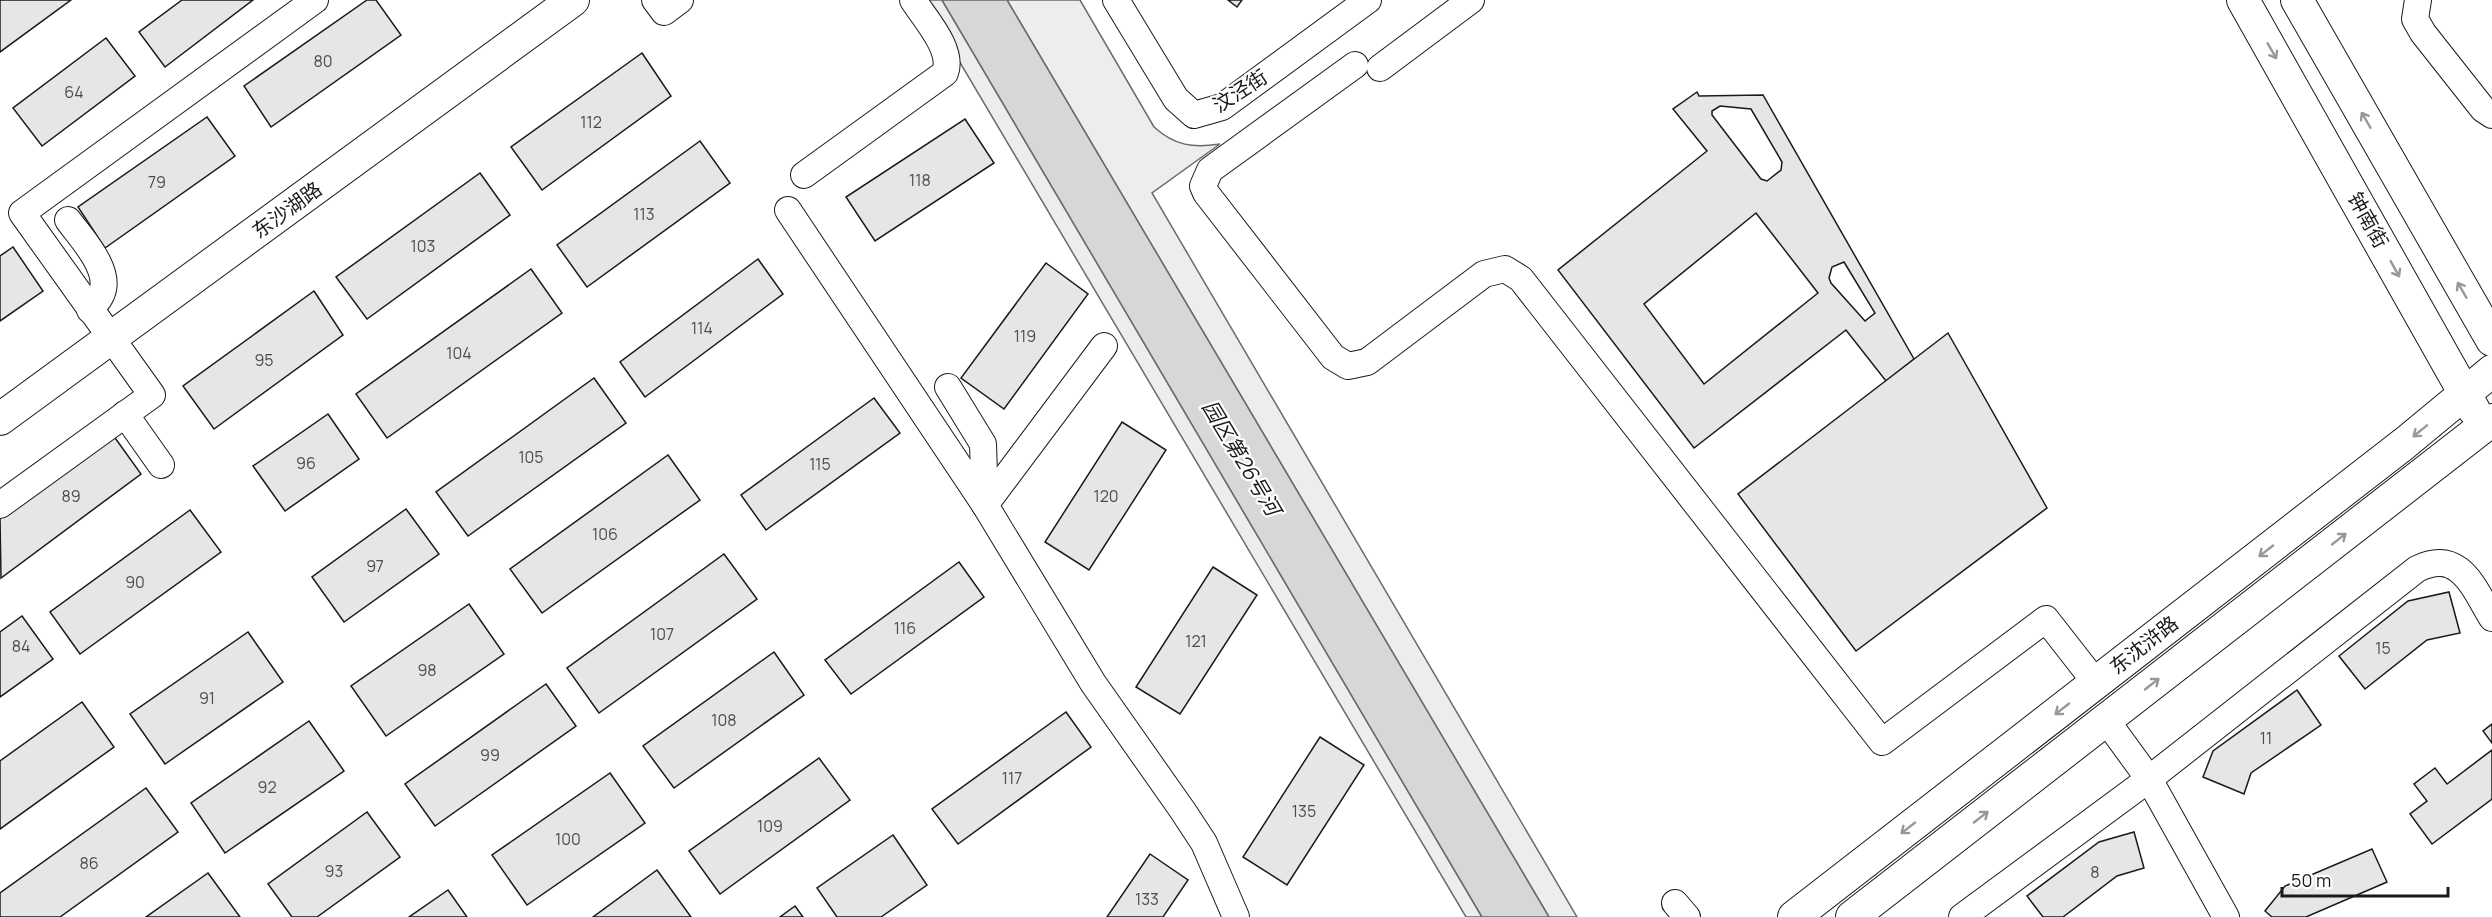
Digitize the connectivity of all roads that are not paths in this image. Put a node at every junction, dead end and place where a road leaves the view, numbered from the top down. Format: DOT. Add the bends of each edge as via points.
graph roads {
  1 [pos="315,0"];
  2 [pos="573,0"];
  3 [pos="655,0"];
  4 [pos="680,0"];
  5 [pos="913,0"];
  6 [pos="1116,0"];
  7 [pos="1368,0"];
  8 [pos="1471,0"];
  9 [pos="2243,0"];
  10 [pos="2297,0"];
  11 [pos="2418,0"];
  12 [pos="1445,8"];
  13 [pos="2492,114"];
  14 [pos="804,175"];
  15 [pos="788,210"];
  16 [pos="68,220"];
  17 [pos="90,310"];
  18 [pos="111,339"];
  19 [pos="2492,340"];
  20 [pos="1104,346"];
  21 [pos="2492,371"];
  22 [pos="948,387"];
  23 [pos="2464,393"];
  24 [pos="125,414"];
  25 [pos="0,419"];
  26 [pos="2489,428"];
  27 [pos="161,465"];
  28 [pos="0,505"];
  29 [pos="985,505"];
  30 [pos="2492,618"];
  31 [pos="2096,683"];
  32 [pos="2106,720"];
  33 [pos="2149,779"];
  34 [pos="1236,917"];
  35 [pos="1794,917"];
  36 [pos="1852,917"];
  37 [pos="1962,917"];
  38 [pos="2226,917"];
  1 -- 17 [label="street" via="22,213"];
  2 -- 18 [label="main road, 东沙湖路"];
  3 -- 4 [label="street" via="664,12"];
  5 -- 14 [label="street" via="945,51 945,73"];
  6 -- 7 [label="street, 汶泾街" via="1182,108 1194,115 1222,107"];
  8 -- 12 [label="street"];
  9 -- 23 [label="main road, 钟南街, one-way"];
  19 -- 10 [label="main road, one-way"];
  11 -- 13 [label="street" via="2415,19 2423,33 2483,109"];
  12 -- 31 [label="street" via="1368,66 1210,170 1203,186 1333,357 1348,366 1367,362 1484,274 1505,269 1521,279 1882,742 2046,619"];
  15 -- 29 [label="street"];
  16 -- 17 [label="street" via="104,278 102,294"];
  17 -- 18 [label="street"];
  18 -- 24 [label="street" via="152,395"];
  18 -- 25 [label="main road, 东沙湖路"];
  20 -- 29 [label="street"];
  21 -- 23 [label="main road, 东沈浒路"];
  22 -- 29 [label="street" via="982,444"];
  23 -- 26 [label="main road, 钟南街"];
  23 -- 31 [label="main road, 东沈浒路, one-way"];
  24 -- 27 [label="street"];
  24 -- 28 [label="street"];
  32 -- 26 [label="main road, 东沈浒路, one-way"];
  29 -- 34 [label="street" via="1093,683 1204,843"];
  30 -- 33 [label="street" via="2462,570 2449,564 2430,563 2417,569"];
  31 -- 35 [label="main road, 东沈浒路, one-way"];
  32 -- 33 [label="street"];
  36 -- 32 [label="main road, 东沈浒路, one-way"];
  33 -- 37 [label="street"];
  33 -- 38 [label="street"];
}
